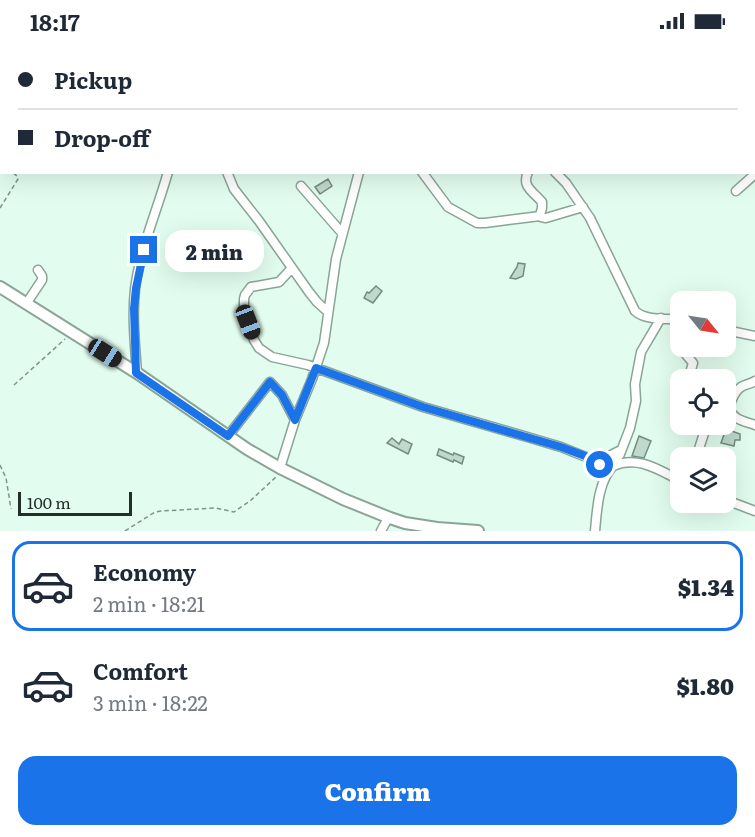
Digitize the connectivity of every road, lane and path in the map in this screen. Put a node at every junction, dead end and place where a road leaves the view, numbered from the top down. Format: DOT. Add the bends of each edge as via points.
graph roads {
  1 [pos="14,174"];
  2 [pos="167,174"];
  3 [pos="228,174"];
  4 [pos="358,174"];
  5 [pos="423,174"];
  6 [pos="527,174"];
  7 [pos="557,174"];
  8 [pos="755,174"];
  9 [pos="301,186"];
  10 [pos="736,191"];
  11 [pos="583,207"];
  12 [pos="0,208"];
  13 [pos="540,216"];
  14 [pos="342,233"];
  15 [pos="292,268"];
  16 [pos="38,270"];
  17 [pos="0,287"];
  18 [pos="26,303"];
  19 [pos="328,312"];
  20 [pos="661,318"];
  21 [pos="670,319"];
  22 [pos="736,331"];
  23 [pos="73,333"];
  24 [pos="754,333"];
  25 [pos="316,368"];
  26 [pos="136,373"];
  27 [pos="755,381"];
  28 [pos="14,385"];
  29 [pos="736,393"];
  30 [pos="736,419"];
  31 [pos="295,420"];
  32 [pos="755,425"];
  33 [pos="228,436"];
  34 [pos="622,450"];
  35 [pos="597,462"];
  36 [pos="0,465"];
  37 [pos="610,468"];
  38 [pos="281,469"];
  39 [pos="670,475"];
  40 [pos="605,478"];
  41 [pos="736,504"];
  42 [pos="11,509"];
  43 [pos="755,511"];
  44 [pos="388,518"];
  45 [pos="125,531"];
  46 [pos="381,531"];
  47 [pos="478,531"];
  48 [pos="594,531"];
  1 -- 12 [label="path" via="18,179"];
  2 -- 26 [label="street" via="136,288"];
  3 -- 15 [label="street" via="234,189"];
  4 -- 14 [label="street"];
  5 -- 13 [label="street" via="448,207 477,223"];
  6 -- 13 [label="street" via="525,183 542,202"];
  7 -- 11 [label="street"];
  8 -- 10 [label="street"];
  9 -- 14 [label="street"];
  11 -- 13 [label="street" via="546,218"];
  11 -- 20 [label="street" via="636,311 642,316"];
  14 -- 19 [label="street"];
  15 -- 19 [label="street"];
  15 -- 25 [label="street" via="279,282 251,287 245,294 244,306 259,348 280,360"];
  16 -- 18 [label="street" via="42,280"];
  17 -- 18 [label="street"];
  18 -- 23 [label="street"];
  19 -- 25 [label="street"];
  20 -- 21 [label="street"];
  20 -- 34 [label="street" via="641,352 636,401"];
  22 -- 24 [label="street"];
  23 -- 26 [label="street"];
  23 -- 28 [label="path"];
  25 -- 31 [label="street"];
  25 -- 35 [label="street" via="423,407 561,447"];
  26 -- 33 [label="street"];
  27 -- 29 [label="street"];
  30 -- 32 [label="street"];
  31 -- 33 [label="street" via="270,382"];
  31 -- 38 [label="street"];
  33 -- 38 [label="street"];
  34 -- 35 [label="street"];
  34 -- 37 [label="street"];
  35 -- 40 [label="street"];
  36 -- 42 [label="path"];
  37 -- 39 [label="street" via="640,462"];
  37 -- 40 [label="street"];
  38 -- 44 [label="street"];
  38 -- 45 [label="path" via="265,488 234,512 216,508 155,512"];
  40 -- 48 [label="street"];
  41 -- 43 [label="street"];
  44 -- 46 [label="street"];
  44 -- 47 [label="street"];
}
